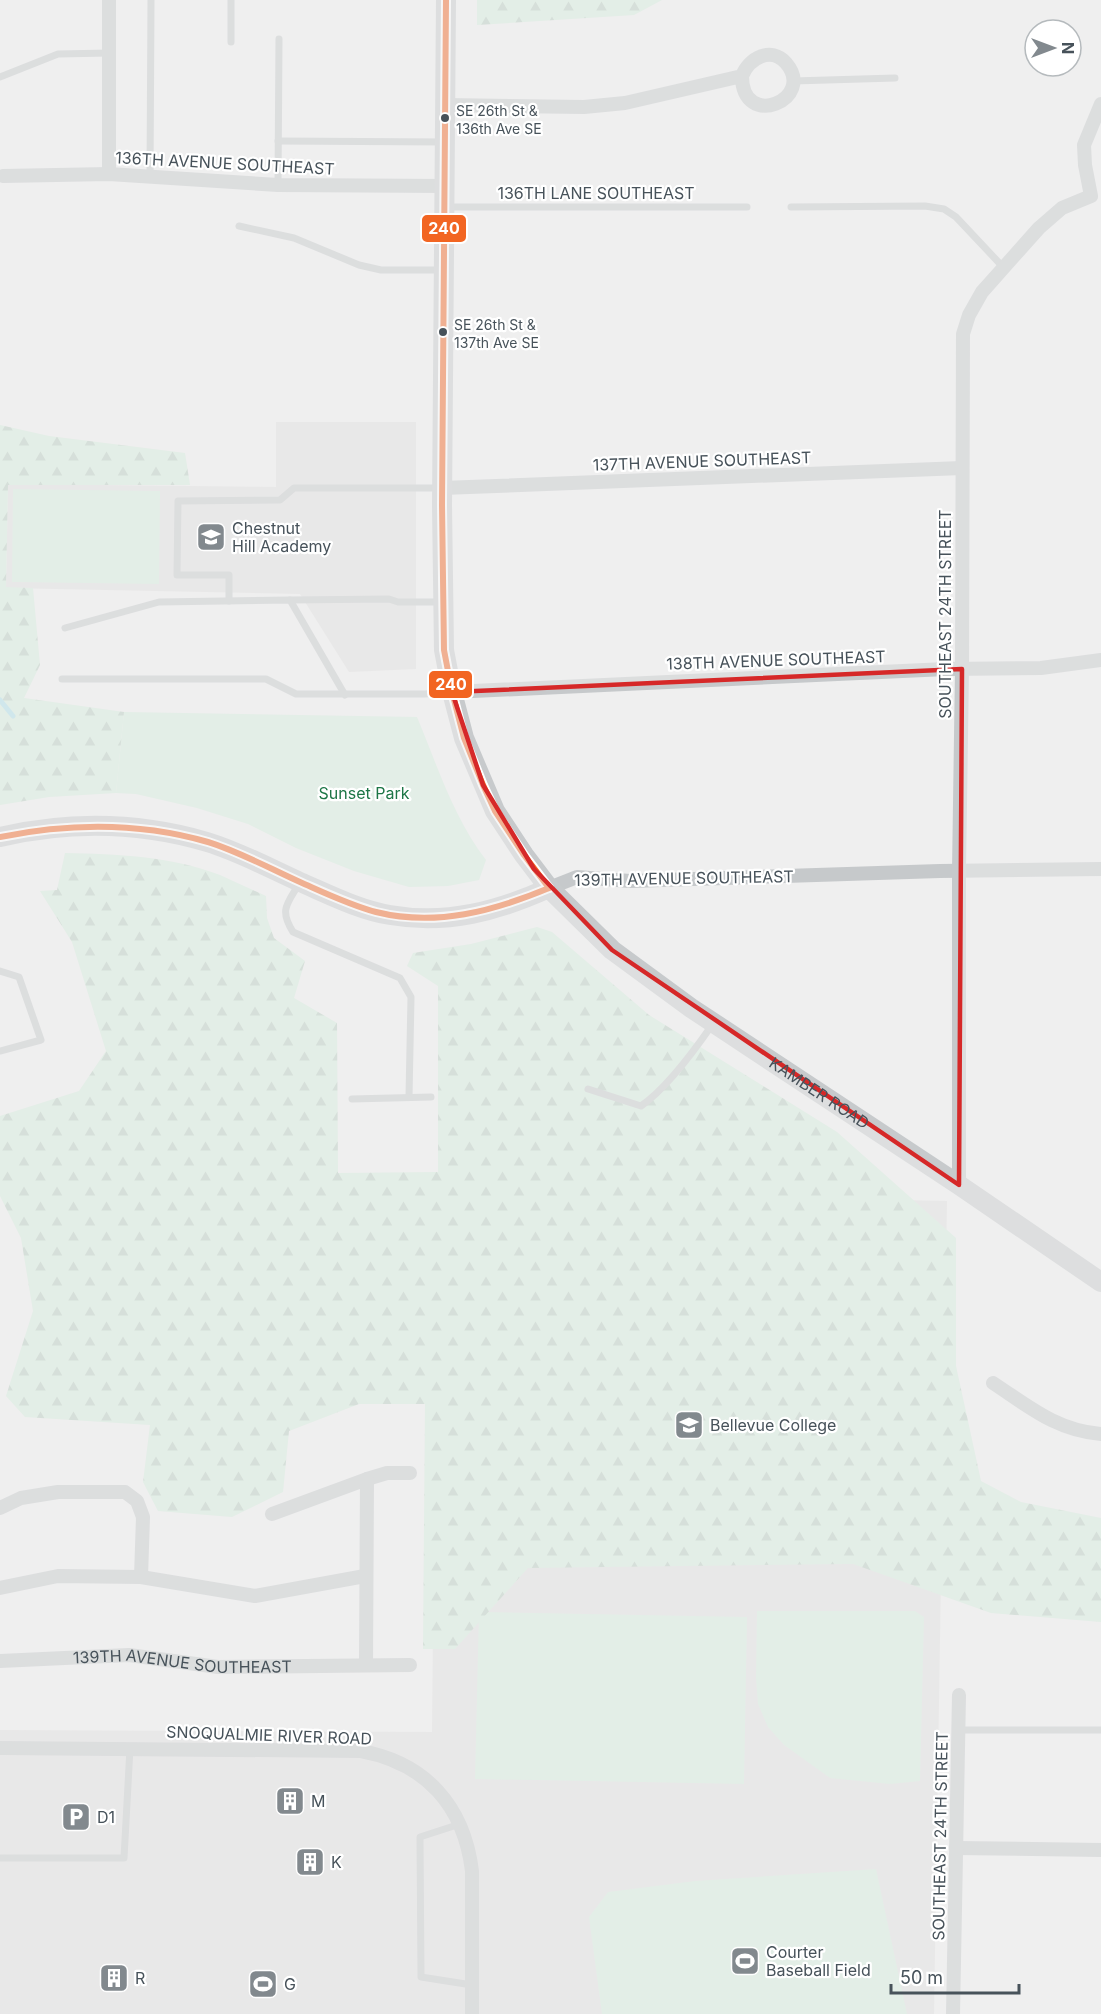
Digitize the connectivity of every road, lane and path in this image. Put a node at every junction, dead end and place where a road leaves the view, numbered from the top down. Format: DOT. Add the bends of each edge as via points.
graph roads {
  1 [pos="109,0"];
  2 [pos="151,0"];
  3 [pos="231,0"];
  4 [pos="446,0"];
  5 [pos="279,39"];
  6 [pos="231,42"];
  7 [pos="109,53"];
  8 [pos="742,76"];
  9 [pos="0,77"];
  10 [pos="895,78"];
  11 [pos="793,81"];
  12 [pos="1101,104"];
  13 [pos="446,105"];
  14 [pos="278,141"];
  15 [pos="446,142"];
  16 [pos="110,174"];
  17 [pos="2,175"];
  18 [pos="150,177"];
  19 [pos="278,185"];
  20 [pos="445,186"];
  21 [pos="1096,195"];
  22 [pos="445,207"];
  23 [pos="747,207"];
  24 [pos="791,207"];
  25 [pos="239,226"];
  26 [pos="1003,267"];
  27 [pos="444,270"];
  28 [pos="962,468"];
  29 [pos="442,488"];
  30 [pos="290,600"];
  31 [pos="229,601"];
  32 [pos="443,602"];
  33 [pos="65,627"];
  34 [pos="1101,660"];
  35 [pos="962,669"];
  36 [pos="62,679"];
  37 [pos="452,692"];
  38 [pos="345,695"];
  39 [pos="0,837"];
  40 [pos="1101,869"];
  41 [pos="959,871"];
  42 [pos="300,882"];
  43 [pos="549,888"];
  44 [pos="0,971"];
  45 [pos="714,1022"];
  46 [pos="0,1051"];
  47 [pos="588,1089"];
  48 [pos="431,1097"];
  49 [pos="409,1098"];
  50 [pos="352,1099"];
  51 [pos="959,1185"];
  52 [pos="1101,1282"];
  53 [pos="993,1383"];
  54 [pos="1101,1434"];
  55 [pos="410,1473"];
  56 [pos="367,1479"];
  57 [pos="0,1508"];
  58 [pos="272,1514"];
  59 [pos="365,1576"];
  60 [pos="141,1577"];
  61 [pos="0,1588"];
  62 [pos="0,1661"];
  63 [pos="366,1665"];
  64 [pos="410,1665"];
  65 [pos="959,1695"];
  66 [pos="958,1730"];
  67 [pos="1101,1730"];
  68 [pos="0,1748"];
  69 [pos="130,1748"];
  70 [pos="460,1824"];
  71 [pos="956,1848"];
  72 [pos="1101,1850"];
  73 [pos="0,1858"];
  74 [pos="472,1985"];
  75 [pos="472,2014"];
  76 [pos="953,2014"];
  1 -- 7 [label="street"];
  2 -- 18 [label="lane"];
  3 -- 6 [label="lane"];
  4 -- 13 [label="street, KAMBER ROAD"];
  5 -- 14 [label="lane"];
  7 -- 9 [label="lane" via="58,54"];
  7 -- 16 [label="street"];
  8 -- 11 [label="street" via="750,61 765,55 782,59"];
  8 -- 11 [label="street" via="749,99 765,106 773,106 787,97"];
  8 -- 13 [label="street" via="625,103 584,107"];
  10 -- 11 [label="lane"];
  12 -- 21 [label="street, SOUTHEAST 24TH STREET" via="1084,145 1085,165"];
  13 -- 15 [label="street, KAMBER ROAD"];
  14 -- 15 [label="lane"];
  14 -- 19 [label="lane"];
  15 -- 20 [label="street, KAMBER ROAD"];
  16 -- 17 [label="street, 136TH AVENUE SOUTHEAST"];
  16 -- 18 [label="street, 136TH AVENUE SOUTHEAST"];
  18 -- 19 [label="street, 136TH AVENUE SOUTHEAST"];
  19 -- 20 [label="street, 136TH AVENUE SOUTHEAST"];
  20 -- 22 [label="street, KAMBER ROAD"];
  21 -- 26 [label="street, SOUTHEAST 24TH STREET" via="1062,208"];
  22 -- 23 [label="lane, 136TH LANE SOUTHEAST"];
  22 -- 27 [label="street, KAMBER ROAD"];
  24 -- 26 [label="lane" via="944,209"];
  25 -- 27 [label="lane" via="294,237 359,265 381,270"];
  26 -- 28 [label="street, SOUTHEAST 24TH STREET" via="982,292 963,334"];
  27 -- 29 [label="street, KAMBER ROAD"];
  28 -- 29 [label="street, 137TH AVENUE SOUTHEAST"];
  28 -- 35 [label="street, SOUTHEAST 24TH STREET"];
  29 -- 31 [label="lane" via="294,488 280,500 178,501 177,575 229,575"];
  29 -- 32 [label="street, KAMBER ROAD"];
  30 -- 31 [label="lane"];
  30 -- 32 [label="lane"];
  30 -- 38 [label="lane"];
  31 -- 33 [label="lane" via="159,602"];
  32 -- 37 [label="street, KAMBER ROAD" via="444,650"];
  34 -- 35 [label="street, 138TH AVENUE SOUTHEAST" via="1041,668"];
  35 -- 37 [label="street, 138TH AVENUE SOUTHEAST"];
  35 -- 41 [label="street, SOUTHEAST 24TH STREET"];
  36 -- 38 [label="lane" via="266,679 296,694"];
  37 -- 38 [label="lane"];
  37 -- 43 [label="street, KAMBER ROAD" via="464,738 495,811"];
  39 -- 42 [label="street, 139TH AVENUE SOUTHEAST" via="52,828 144,828 209,842"];
  40 -- 41 [label="street, 139TH AVENUE SOUTHEAST"];
  41 -- 43 [label="street, 139TH AVENUE SOUTHEAST" via="630,881 577,877"];
  41 -- 51 [label="street, SOUTHEAST 24TH STREET"];
  42 -- 43 [label="street, 139TH AVENUE SOUTHEAST" via="365,909 391,915 435,917 486,912"];
  42 -- 49 [label="lane" via="286,906 285,920 293,932 400,978 411,997"];
  43 -- 45 [label="street, KAMBER ROAD" via="612,950"];
  44 -- 46 [label="lane" via="20,977 41,1040"];
  45 -- 47 [label="lane" via="692,1054 641,1106"];
  45 -- 51 [label="street, KAMBER ROAD"];
  48 -- 49 [label="lane"];
  49 -- 50 [label="lane"];
  51 -- 52 [label="street, KAMBER ROAD"];
  53 -- 54 [label="street" via="1058,1425"];
  55 -- 56 [label="street" via="387,1473"];
  56 -- 58 [label="street"];
  56 -- 59 [label="street"];
  57 -- 60 [label="street" via="21,1498 58,1492 125,1492 137,1501 143,1517"];
  59 -- 60 [label="street" via="255,1596"];
  59 -- 63 [label="street"];
  60 -- 61 [label="street" via="58,1576"];
  62 -- 63 [label="street, 139TH AVENUE SOUTHEAST" via="129,1655 218,1666"];
  63 -- 64 [label="street, 139TH AVENUE SOUTHEAST"];
  65 -- 66 [label="street, SOUTHEAST 24TH STREET"];
  66 -- 67 [label="lane"];
  66 -- 71 [label="street, SOUTHEAST 24TH STREET"];
  68 -- 69 [label="street, SNOQUALMIE RIVER ROAD"];
  69 -- 70 [label="street, SNOQUALMIE RIVER ROAD" via="312,1749 378,1754 399,1761 432,1784"];
  69 -- 73 [label="lane" via="124,1858"];
  70 -- 74 [label="street, SNOQUALMIE RIVER ROAD" via="470,1850 472,1871"];
  70 -- 74 [label="lane" via="420,1837 421,1977"];
  71 -- 72 [label="street"];
  71 -- 76 [label="street, SOUTHEAST 24TH STREET"];
  74 -- 75 [label="street, SNOQUALMIE RIVER ROAD"];
}
